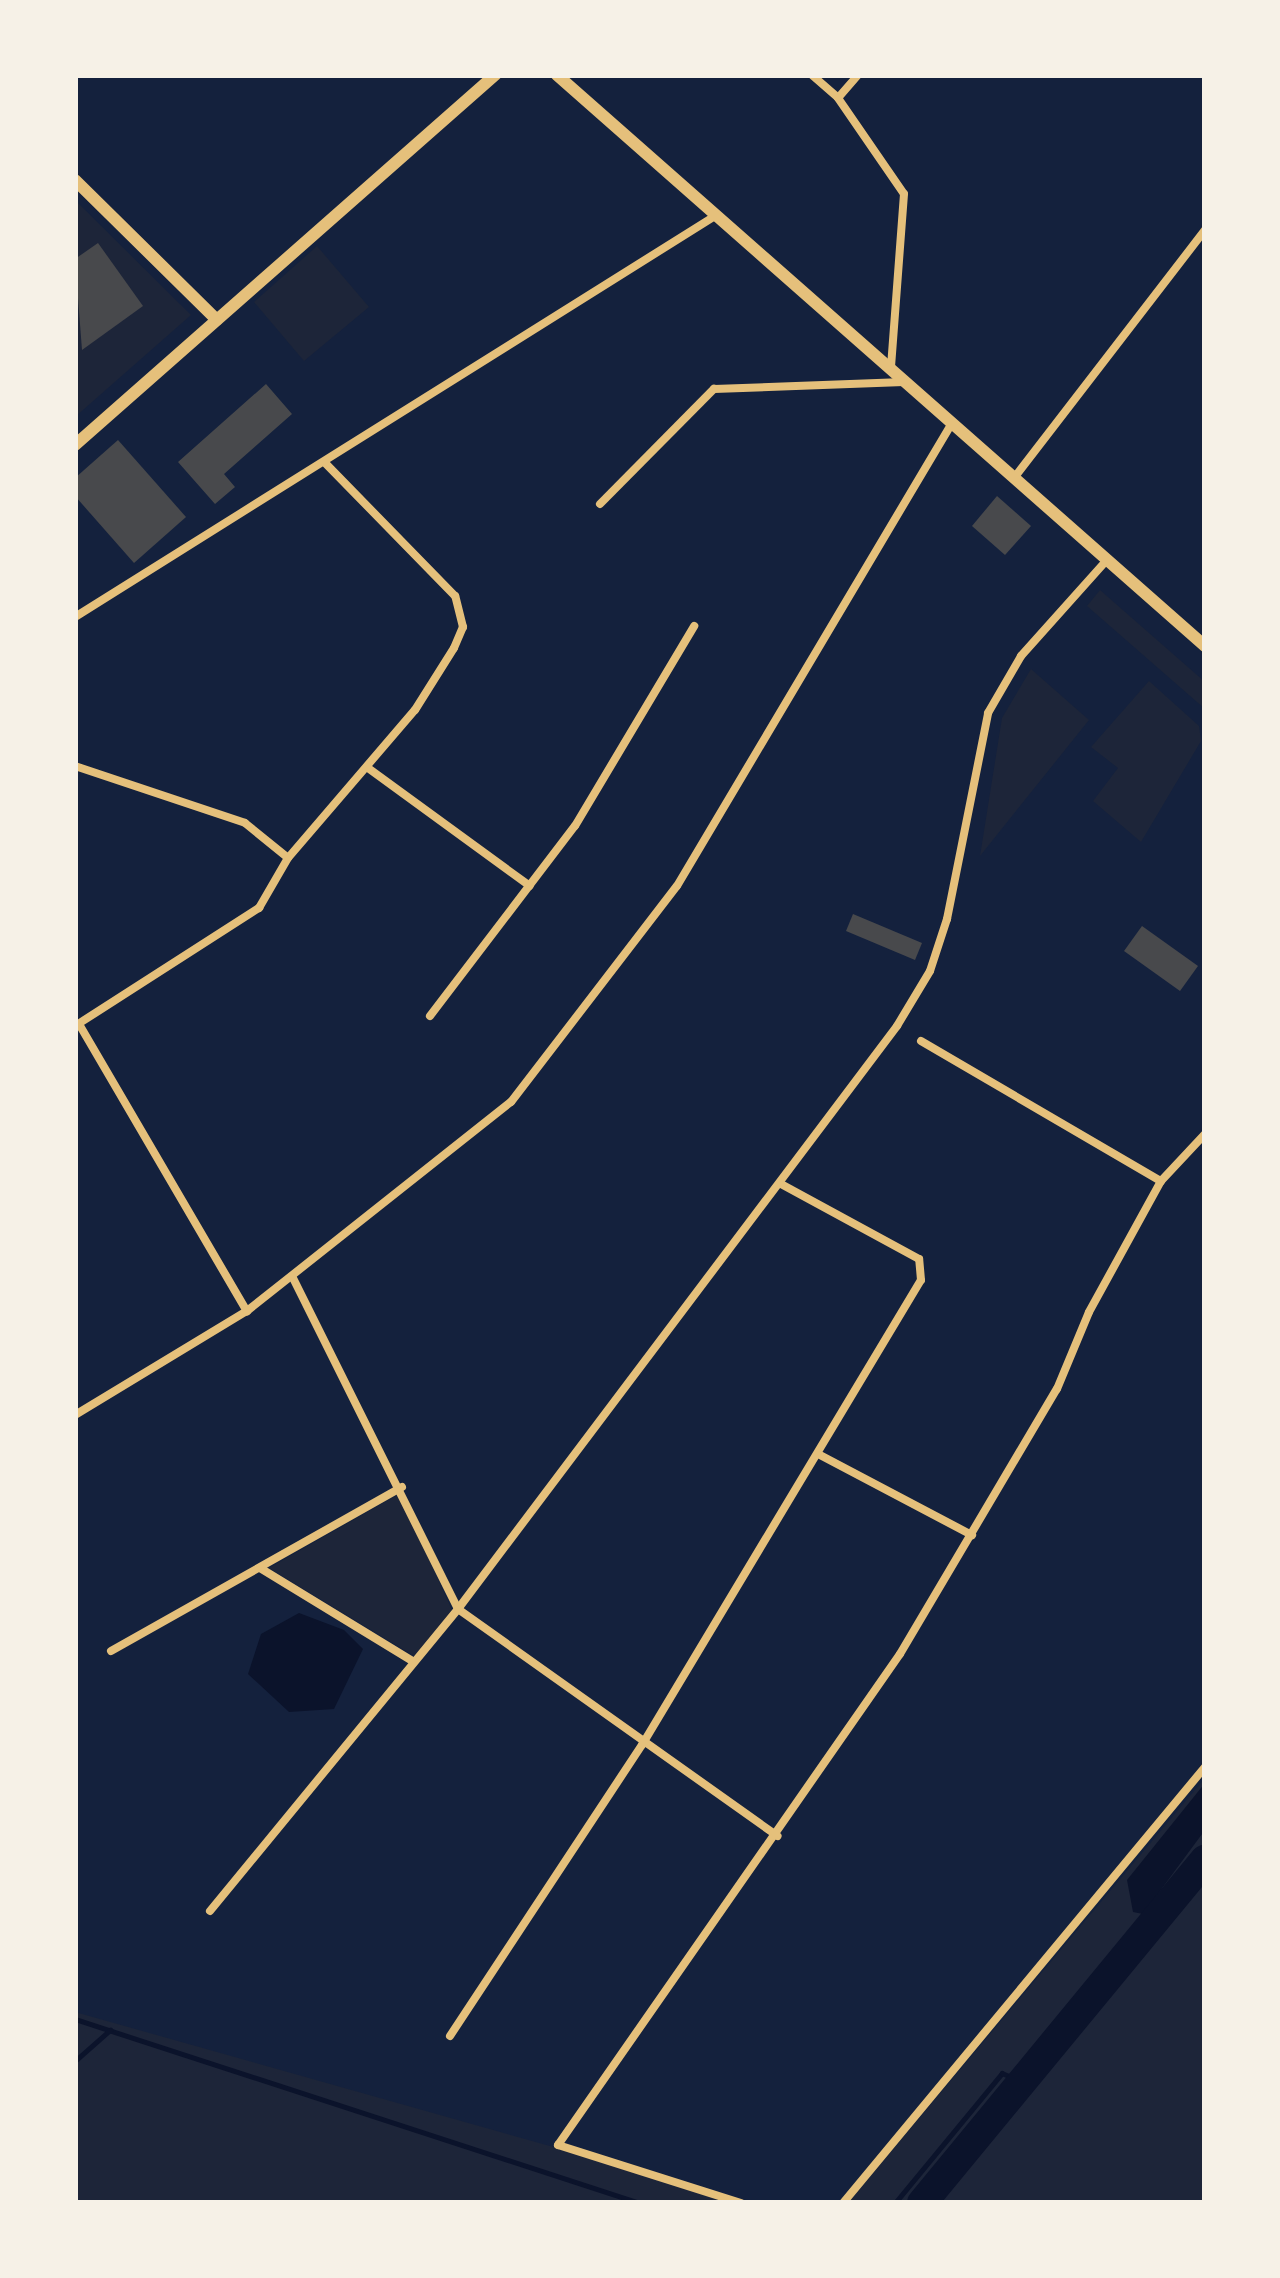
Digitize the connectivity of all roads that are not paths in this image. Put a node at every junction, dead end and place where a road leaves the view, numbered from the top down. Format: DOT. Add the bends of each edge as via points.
graph roads {
  1 [pos="495,75"];
  2 [pos="557,75"];
  3 [pos="812,75"];
  4 [pos="858,75"];
  5 [pos="838,98"];
  6 [pos="75,180"];
  7 [pos="716,215"];
  8 [pos="1205,230"];
  9 [pos="217,320"];
  10 [pos="891,369"];
  11 [pos="905,382"];
  12 [pos="952,424"];
  13 [pos="75,445"];
  14 [pos="326,464"];
  15 [pos="1014,478"];
  16 [pos="600,504"];
  17 [pos="1107,560"];
  18 [pos="75,617"];
  19 [pos="694,626"];
  20 [pos="1205,646"];
  21 [pos="75,766"];
  22 [pos="368,768"];
  23 [pos="288,858"];
  24 [pos="530,886"];
  25 [pos="430,1016"];
  26 [pos="77,1025"];
  27 [pos="921,1041"];
  28 [pos="1205,1134"];
  29 [pos="1161,1181"];
  30 [pos="782,1184"];
  31 [pos="292,1276"];
  32 [pos="248,1311"];
  33 [pos="75,1415"];
  34 [pos="820,1455"];
  35 [pos="402,1487"];
  36 [pos="972,1535"];
  37 [pos="259,1568"];
  38 [pos="458,1609"];
  39 [pos="111,1651"];
  40 [pos="414,1662"];
  41 [pos="642,1744"];
  42 [pos="1205,1767"];
  43 [pos="777,1836"];
  44 [pos="210,1911"];
  45 [pos="450,2036"];
  46 [pos="741,2203"];
  47 [pos="843,2203"];
  1 -- 9 [label="main road"];
  2 -- 7 [label="main road"];
  3 -- 5 [label="street"];
  4 -- 5 [label="street"];
  5 -- 10 [label="street" via="904,194"];
  6 -- 9 [label="main road"];
  7 -- 10 [label="main road"];
  7 -- 14 [label="street"];
  8 -- 15 [label="street"];
  9 -- 13 [label="main road"];
  10 -- 11 [label="main road"];
  11 -- 12 [label="main road"];
  11 -- 16 [label="street" via="714,389"];
  12 -- 15 [label="main road"];
  12 -- 31 [label="street" via="677,886 550,1057 512,1102"];
  14 -- 18 [label="street"];
  14 -- 22 [label="street" via="462,608 454,648"];
  15 -- 17 [label="main road"];
  17 -- 20 [label="main road"];
  17 -- 30 [label="street" via="1021,656 988,713 966,839 930,971"];
  19 -- 24 [label="street"];
  21 -- 23 [label="street" via="245,823"];
  22 -- 23 [label="street"];
  22 -- 24 [label="street"];
  23 -- 26 [label="street" via="244,920"];
  24 -- 25 [label="street"];
  26 -- 32 [label="street"];
  27 -- 29 [label="street"];
  28 -- 29 [label="street"];
  29 -- 36 [label="street" via="1057,1389"];
  30 -- 34 [label="street" via="919,1259 914,1298"];
  30 -- 38 [label="street"];
  31 -- 32 [label="street"];
  31 -- 35 [label="street"];
  32 -- 33 [label="street"];
  34 -- 36 [label="street"];
  34 -- 41 [label="street"];
  35 -- 37 [label="street"];
  35 -- 38 [label="street"];
  36 -- 43 [label="street"];
  37 -- 39 [label="street"];
  37 -- 40 [label="street"];
  38 -- 40 [label="street"];
  38 -- 41 [label="street"];
  40 -- 44 [label="street"];
  41 -- 43 [label="street"];
  41 -- 45 [label="street"];
  42 -- 47 [label="street"];
  43 -- 46 [label="street" via="558,2145"];
}
